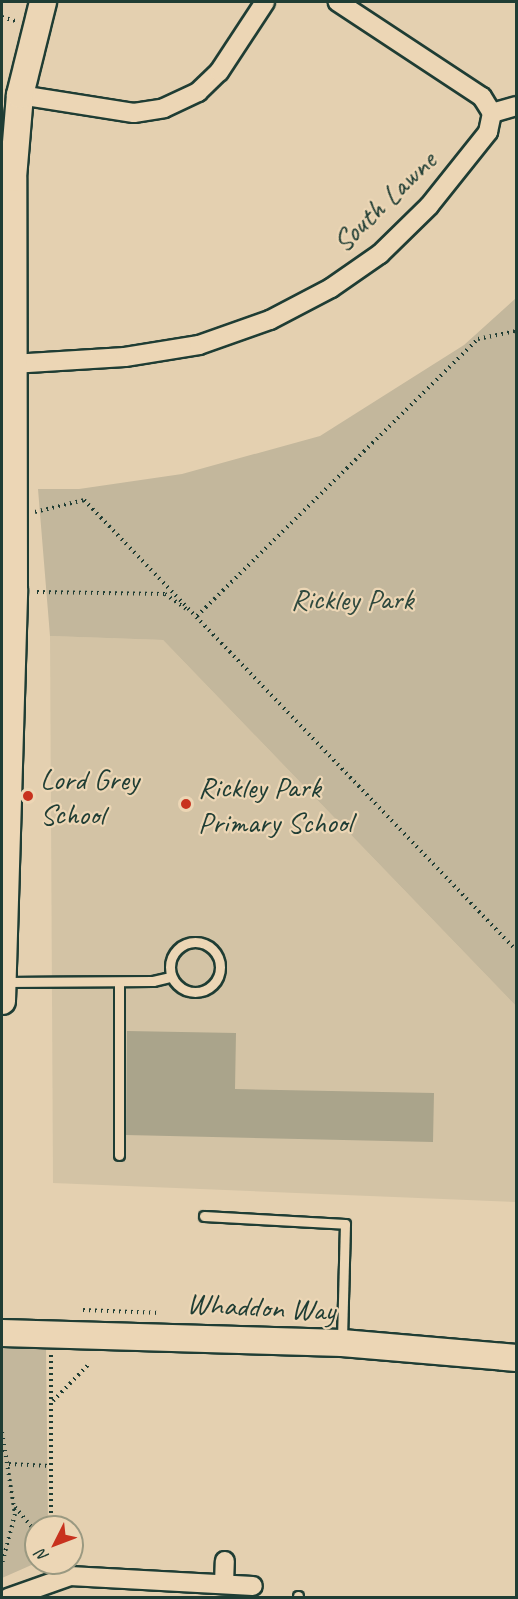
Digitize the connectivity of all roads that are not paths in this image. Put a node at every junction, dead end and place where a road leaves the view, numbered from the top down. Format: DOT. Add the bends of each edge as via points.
graph roads {
  1 [pos="265,2"];
  2 [pos="338,2"];
  3 [pos="34,7"];
  4 [pos="20,94"];
  5 [pos="516,106"];
  6 [pos="492,113"];
  7 [pos="12,364"];
  8 [pos="4,847"];
  9 [pos="171,976"];
  10 [pos="119,982"];
  11 [pos="2,992"];
  12 [pos="119,1155"];
  13 [pos="204,1216"];
  14 [pos="2,1332"];
  15 [pos="342,1344"];
  16 [pos="516,1358"];
  17 [pos="225,1561"];
  18 [pos="224,1584"];
  19 [pos="253,1586"];
  20 [pos="8,1598"];
  1 -- 4 [label="street" via="219,72 198,92 164,108 134,113"];
  2 -- 6 [label="street" via="482,96"];
  3 -- 4 [label="street"];
  4 -- 7 [label="street" via="13,178"];
  5 -- 6 [label="street"];
  6 -- 7 [label="street, South Lawne" via="488,132 429,206 380,254 321,294 270,320 199,345 124,357"];
  7 -- 8 [label="street" via="14,590"];
  8 -- 11 [label="street"];
  9 -- 9 [label="lane" via="180,987 205,990 217,976 218,957 210,946 185,943 174,951"];
  9 -- 10 [label="lane"];
  10 -- 11 [label="lane"];
  10 -- 12 [label="lane"];
  13 -- 15 [label="lane" via="345,1224"];
  14 -- 15 [label="street, Whaddon Way"];
  15 -- 16 [label="street, Whaddon Way"];
  17 -- 18 [label="street"];
  18 -- 19 [label="street"];
  18 -- 20 [label="street" via="70,1576"];
}
